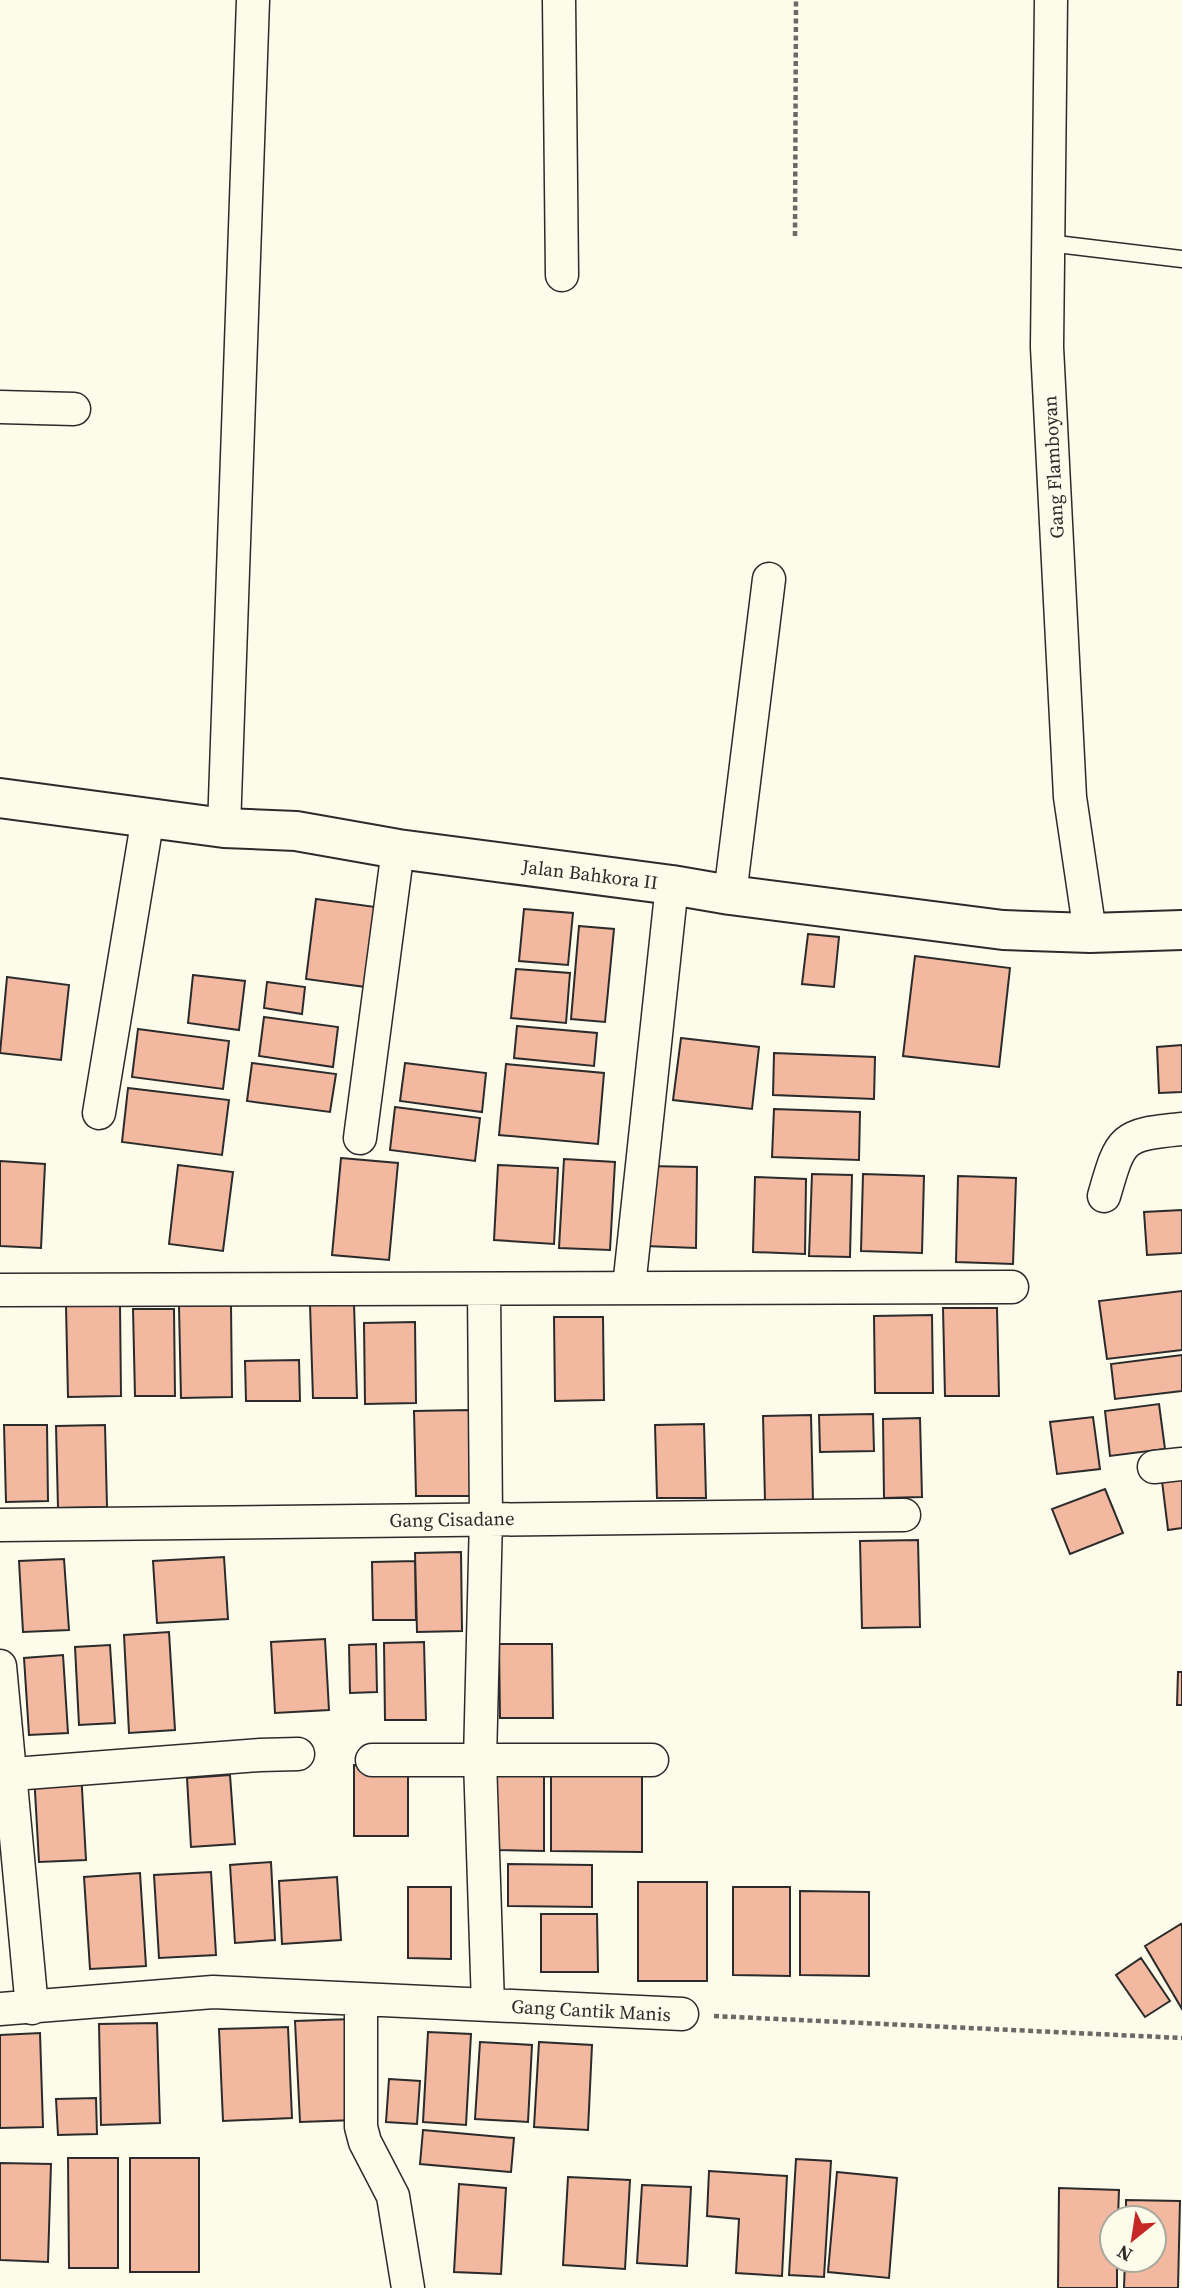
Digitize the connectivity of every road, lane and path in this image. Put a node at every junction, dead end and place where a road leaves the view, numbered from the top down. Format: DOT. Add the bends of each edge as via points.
graph roads {
  1 [pos="253,0"];
  2 [pos="559,0"];
  3 [pos="796,0"];
  4 [pos="1051,0"];
  5 [pos="795,236"];
  6 [pos="1048,243"];
  7 [pos="1182,259"];
  8 [pos="562,275"];
  9 [pos="0,407"];
  10 [pos="74,409"];
  11 [pos="769,579"];
  12 [pos="0,798"];
  13 [pos="148,817"];
  14 [pos="224,828"];
  15 [pos="398,849"];
  16 [pos="672,885"];
  17 [pos="730,895"];
  18 [pos="1182,930"];
  19 [pos="1090,933"];
  20 [pos="99,1113"];
  21 [pos="1182,1129"];
  22 [pos="360,1138"];
  23 [pos="1104,1195"];
  24 [pos="629,1287"];
  25 [pos="1012,1287"];
  26 [pos="0,1290"];
  27 [pos="484,1290"];
  28 [pos="904,1515"];
  29 [pos="486,1518"];
  30 [pos="0,1525"];
  31 [pos="0,1666"];
  32 [pos="298,1754"];
  33 [pos="372,1759"];
  34 [pos="480,1760"];
  35 [pos="652,1760"];
  36 [pos="6,1774"];
  37 [pos="360,2000"];
  38 [pos="488,2005"];
  39 [pos="32,2008"];
  40 [pos="0,2009"];
  41 [pos="682,2014"];
  42 [pos="1182,2038"];
  43 [pos="408,2288"];
  1 -- 14 [label="street"];
  2 -- 8 [label="street"];
  3 -- 5 [label="path"];
  4 -- 6 [label="street, Gang Flamboyan"];
  6 -- 7 [label="lane"];
  6 -- 19 [label="street, Gang Flamboyan" via="1047,347 1070,797"];
  9 -- 10 [label="street"];
  11 -- 17 [label="street"];
  12 -- 13 [label="street, Jalan Bahkora II"];
  13 -- 14 [label="street, Jalan Bahkora II"];
  13 -- 20 [label="street"];
  14 -- 15 [label="street, Jalan Bahkora II" via="296,831"];
  15 -- 16 [label="street, Jalan Bahkora II"];
  15 -- 22 [label="street"];
  16 -- 17 [label="street, Jalan Bahkora II"];
  16 -- 24 [label="street"];
  17 -- 19 [label="street, Jalan Bahkora II" via="1003,930"];
  18 -- 19 [label="street, Jalan Bahkora II"];
  21 -- 23 [label="street" via="1129,1139 1115,1160"];
  24 -- 25 [label="street"];
  24 -- 27 [label="street"];
  26 -- 27 [label="street"];
  27 -- 29 [label="street"];
  28 -- 29 [label="street, Gang Cisadane"];
  29 -- 30 [label="street, Gang Cisadane"];
  29 -- 34 [label="street"];
  31 -- 36 [label="street"];
  32 -- 36 [label="street"];
  33 -- 34 [label="street"];
  34 -- 35 [label="street"];
  34 -- 38 [label="street"];
  36 -- 39 [label="street"];
  37 -- 38 [label="street, Gang Cantik Manis"];
  37 -- 39 [label="street, Gang Cantik Manis" via="213,1993"];
  37 -- 43 [label="street" via="361,2127 393,2196"];
  38 -- 41 [label="street, Gang Cantik Manis"];
  39 -- 40 [label="street, Gang Cantik Manis"];
  41 -- 42 [label="path, Gang Cantik Manis"];
}
